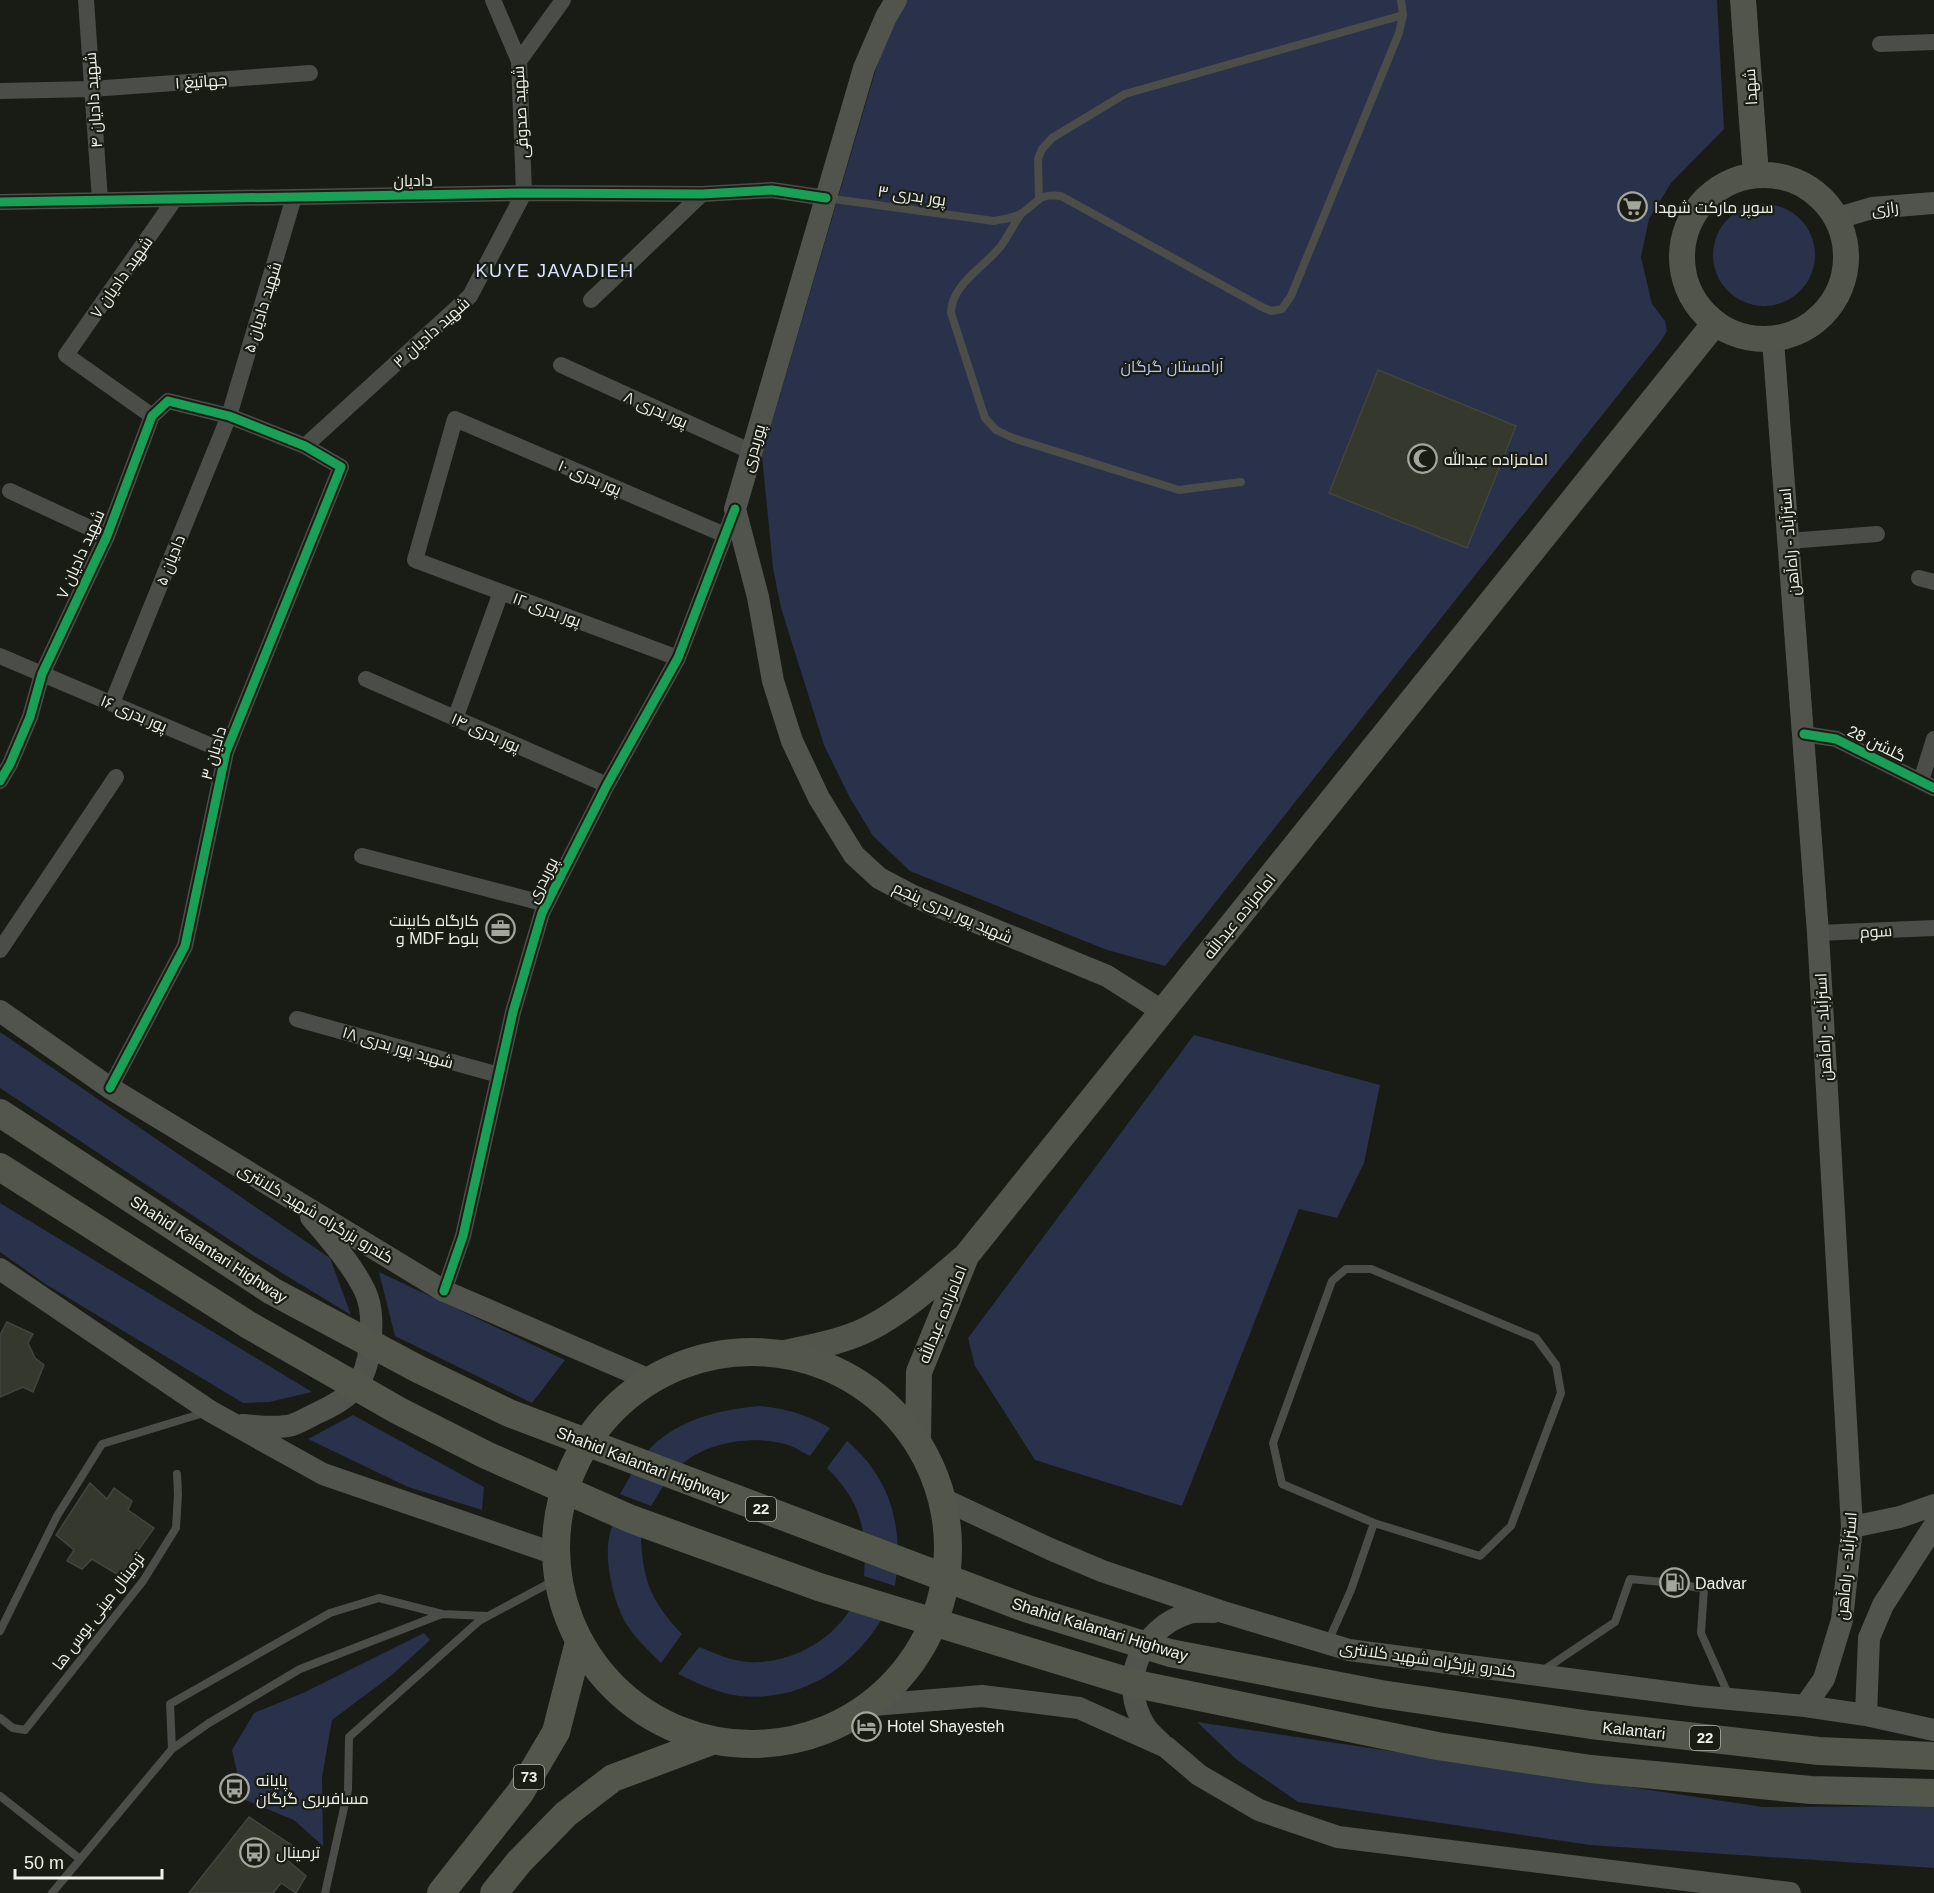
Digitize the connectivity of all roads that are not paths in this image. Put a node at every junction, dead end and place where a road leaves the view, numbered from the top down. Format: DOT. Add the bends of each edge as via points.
graph roads {
  1 [pos="86,0"];
  2 [pos="493,0"];
  3 [pos="563,0"];
  4 [pos="896,0"];
  5 [pos="1401,0"];
  6 [pos="1743,0"];
  7 [pos="1403,15"];
  8 [pos="1934,42"];
  9 [pos="1880,44"];
  10 [pos="519,61"];
  11 [pos="310,73"];
  12 [pos="92,89"];
  13 [pos="0,91"];
  14 [pos="1756,175"];
  15 [pos="524,193"];
  16 [pos="702,194"];
  17 [pos="294,197"];
  18 [pos="826,198"];
  19 [pos="1039,198"];
  20 [pos="175,199"];
  21 [pos="100,200"];
  22 [pos="0,202"];
  23 [pos="1934,203"];
  24 [pos="1021,214"];
  25 [pos="1838,218"];
  26 [pos="591,300"];
  27 [pos="1715,323"];
  28 [pos="1773,339"];
  29 [pos="561,365"];
  30 [pos="152,416"];
  31 [pos="229,416"];
  32 [pos="304,446"];
  33 [pos="752,452"];
  34 [pos="1241,482"];
  35 [pos="10,491"];
  36 [pos="735,509"];
  37 [pos="1876,534"];
  38 [pos="725,535"];
  39 [pos="106,536"];
  40 [pos="1788,541"];
  41 [pos="416,560"];
  42 [pos="501,592"];
  43 [pos="0,656"];
  44 [pos="678,658"];
  45 [pos="42,674"];
  46 [pos="366,679"];
  47 [pos="112,703"];
  48 [pos="455,718"];
  49 [pos="1804,734"];
  50 [pos="1934,739"];
  51 [pos="226,752"];
  52 [pos="117,777"];
  53 [pos="0,781"];
  54 [pos="1927,784"];
  55 [pos="607,785"];
  56 [pos="362,856"];
  57 [pos="546,904"];
  58 [pos="1934,928"];
  59 [pos="1818,933"];
  60 [pos="0,951"];
  61 [pos="0,1011"];
  62 [pos="1162,1011"];
  63 [pos="297,1019"];
  64 [pos="499,1075"];
  65 [pos="110,1088"];
  66 [pos="0,1113"];
  67 [pos="0,1167"];
  68 [pos="303,1205"];
  69 [pos="966,1256"];
  70 [pos="0,1269"];
  71 [pos="444,1291"];
  72 [pos="782,1354"];
  73 [pos="650,1380"];
  74 [pos="210,1411"];
  75 [pos="237,1425"];
  76 [pos="918,1444"];
  77 [pos="177,1474"];
  78 [pos="945,1500"];
  79 [pos="1934,1505"];
  80 [pos="1374,1523"];
  81 [pos="1934,1526"];
  82 [pos="1852,1527"];
  83 [pos="557,1566"];
  84 [pos="1220,1611"];
  85 [pos="442,1614"];
  86 [pos="487,1616"];
  87 [pos="1842,1620"];
  88 [pos="1874,1627"];
  89 [pos="0,1631"];
  90 [pos="579,1642"];
  91 [pos="1327,1644"];
  92 [pos="1537,1675"];
  93 [pos="1730,1699"];
  94 [pos="873,1704"];
  95 [pos="1805,1706"];
  96 [pos="1866,1715"];
  97 [pos="0,1718"];
  98 [pos="1591,1725"];
  99 [pos="1934,1730"];
  100 [pos="712,1741"];
  101 [pos="1166,1747"];
  102 [pos="172,1749"];
  103 [pos="1934,1756"];
  104 [pos="1934,1793"];
  105 [pos="0,1796"];
  106 [pos="80,1859"];
  107 [pos="52,1893"];
  108 [pos="328,1893"];
  109 [pos="441,1893"];
  110 [pos="494,1893"];
  111 [pos="1790,1893"];
  1 -- 12 [label="street, ۴ شهید دادیان"];
  2 -- 10 [label="street, شهید صدوقی"];
  3 -- 10 [label="street"];
  4 -- 18 [label="main road, پوربدری" via="864,68"];
  5 -- 7 [label="lane"];
  6 -- 14 [label="main road, شهدا"];
  7 -- 19 [label="lane" via="1125,94 1052,138 1042,149 1038,159"];
  7 -- 19 [label="lane" via="1300,275 1282,309 1271,311 1260,306 1060,196 1048,194"];
  8 -- 9 [label="street"];
  10 -- 15 [label="street, شهید صدوقی"];
  11 -- 12 [label="street, جهاتیغ ۱"];
  12 -- 13 [label="street, جهاتیغ ۱"];
  12 -- 21 [label="street, ۴ شهید دادیان"];
  14 -- 25 [label="main road" via="1780,176 1803,184 1823,199"];
  14 -- 27 [label="main road" via="1719,188 1692,217 1685,235 1682,255 1690,293"];
  15 -- 16 [label="street, دادیان"];
  15 -- 17 [label="street, دادیان"];
  15 -- 32 [label="street, ۳ شهید دادیان" via="471,297"];
  16 -- 18 [label="street, دادیان" via="772,190"];
  16 -- 26 [label="street"];
  17 -- 20 [label="street, دادیان"];
  17 -- 31 [label="street, ۵ شهید دادیان"];
  18 -- 24 [label="lane, پور بدری ۳" via="994,221"];
  18 -- 33 [label="main road, پوربدری"];
  19 -- 24 [label="lane"];
  20 -- 21 [label="street, دادیان"];
  20 -- 30 [label="street, ۷ شهید دادیان" via="66,355"];
  21 -- 22 [label="street, دادیان"];
  23 -- 25 [label="main road, رازی" via="1872,208"];
  24 -- 34 [label="lane" via="1001,246 951,302 951,313 985,418 996,430 1013,438 1179,490"];
  25 -- 28 [label="main road" via="1846,240 1842,286 1815,323 1795,334"];
  27 -- 28 [label="main road" via="1733,334"];
  27 -- 62 [label="main road, امامزاده عبدالله"];
  28 -- 40 [label="main road, استرآباد - راه‌آهن"];
  29 -- 33 [label="street, پور بدری ۸"];
  30 -- 31 [label="street" via="168,401"];
  30 -- 39 [label="street, شهید دادیان ۷"];
  31 -- 32 [label="street"];
  31 -- 47 [label="street, دادیان ۵"];
  32 -- 51 [label="street, دادیان ۳" via="341,467"];
  33 -- 36 [label="main road, پوربدری"];
  35 -- 39 [label="street"];
  36 -- 38 [label="street, پوربدری"];
  36 -- 62 [label="main road, شهید پور بدری پنجم" via="758,597 773,681 792,741 819,798 854,855 879,878 913,896 1107,976"];
  37 -- 40 [label="street"];
  38 -- 41 [label="street, پور بدری ۱۰" via="455,419"];
  38 -- 44 [label="street, پوربدری"];
  39 -- 45 [label="street, شهید دادیان ۷"];
  40 -- 49 [label="main road, استرآباد - راه‌آهن"];
  41 -- 42 [label="street, پور بدری ۱۲"];
  42 -- 44 [label="street, پور بدری ۱۲"];
  42 -- 48 [label="street"];
  43 -- 45 [label="street, پور بدری ۱۶"];
  44 -- 55 [label="street, پوربدری"];
  45 -- 47 [label="street, پور بدری ۱۶"];
  45 -- 53 [label="street, شهید دادیان ۷" via="30,717"];
  46 -- 48 [label="street, پور بدری ۱۴"];
  47 -- 51 [label="street, پور بدری ۱۶"];
  48 -- 55 [label="street, پور بدری ۱۴"];
  49 -- 54 [label="street, گلشن 28" via="1836,739"];
  49 -- 59 [label="main road, استرآباد - راه‌آهن"];
  50 -- 54 [label="street"];
  51 -- 65 [label="street, دادیان ۳" via="185,946"];
  52 -- 60 [label="street"];
  55 -- 57 [label="street, پوربدری"];
  56 -- 57 [label="street"];
  57 -- 64 [label="street, پوربدری" via="513,1012"];
  58 -- 59 [label="street, سوم"];
  59 -- 82 [label="main road, استرآباد - راه‌آهن"];
  61 -- 65 [label="main road, کندرو بزرگراه شهید کلانتری"];
  62 -- 69 [label="main road, امامزاده عبدالله"];
  63 -- 64 [label="street, شهید پور بدری ۱۸"];
  64 -- 71 [label="street, پوربدری" via="463,1236"];
  65 -- 68 [label="main road, کندرو بزرگراه شهید کلانتری"];
  66 -- 98 [label="highway, Shahid Kalantari Highway / 22" via="272,1291 509,1413 1028,1609 1170,1653 1380,1694"];
  67 -- 104 [label="highway" via="247,1324 399,1411 486,1455 631,1519 819,1587 1136,1684 1437,1746 1591,1769 1811,1790"];
  68 -- 71 [label="main road, کندرو بزرگراه شهید کلانتری"];
  68 -- 75 [label="main road" via="366,1293 373,1325 365,1372 359,1385 334,1406 291,1425"];
  69 -- 72 [label="main road, امامزاده عبدالله" via="913,1300 869,1328"];
  69 -- 76 [label="main road, امامزاده عبدالله" via="919,1372"];
  70 -- 74 [label="main road"];
  71 -- 73 [label="main road, کندرو بزرگراه شهید کلانتری"];
  72 -- 73 [label="highway" via="755,1352 705,1358"];
  72 -- 76 [label="highway" via="812,1362 863,1387 900,1419"];
  73 -- 83 [label="highway" via="609,1414 574,1466 556,1532"];
  74 -- 75 [label="main road"];
  74 -- 89 [label="lane" via="102,1444 57,1516"];
  75 -- 83 [label="main road" via="323,1474"];
  76 -- 78 [label="highway"];
  77 -- 97 [label="lane, ترمینال مینی بوس ها" via="176,1528 143,1581 25,1730 13,1728"];
  78 -- 84 [label="main road, کندرو بزرگراه شهید کلانتری" via="1102,1571"];
  78 -- 94 [label="highway" via="948,1574 914,1662"];
  79 -- 82 [label="main road"];
  80 -- 80 [label="lane" via="1282,1484 1273,1443 1332,1281 1346,1269 1371,1269 1536,1338 1556,1365 1561,1393 1511,1526 1480,1556"];
  80 -- 91 [label="lane"];
  81 -- 88 [label="main road" via="1882,1605"];
  82 -- 87 [label="main road, استرآباد - راه‌آهن"];
  83 -- 86 [label="lane"];
  83 -- 90 [label="highway" via="564,1604"];
  84 -- 91 [label="main road, کندرو بزرگراه شهید کلانتری"];
  84 -- 101 [label="main road" via="1191,1612 1165,1623 1144,1644 1134,1671 1134,1700 1145,1727"];
  85 -- 86 [label="lane"];
  85 -- 102 [label="lane" via="300,1669"];
  85 -- 102 [label="lane" via="379,1598 330,1613 170,1704"];
  86 -- 108 [label="lane" via="349,1737 348,1790"];
  87 -- 88 [label="main road"];
  87 -- 95 [label="main road, استرآباد - راه‌آهن" via="1824,1679"];
  88 -- 96 [label="main road" via="1869,1638"];
  90 -- 100 [label="highway" via="621,1695 662,1723"];
  90 -- 109 [label="highway, 73" via="556,1732 520,1793"];
  91 -- 92 [label="main road, کندرو بزرگراه شهید کلانتری"];
  92 -- 93 [label="main road, کندرو بزرگراه شهید کلانتری"];
  92 -- 93 [label="lane" via="1615,1622 1630,1579 1674,1583 1704,1589 1701,1634"];
  93 -- 95 [label="main road, کندرو بزرگراه شهید کلانتری"];
  94 -- 100 [label="highway" via="836,1726 800,1739 750,1745"];
  94 -- 101 [label="main road" via="982,1696 1079,1708"];
  95 -- 96 [label="main road, کندرو بزرگراه شهید کلانتری"];
  96 -- 99 [label="main road, کندرو بزرگراه شهید کلانتری"];
  98 -- 103 [label="highway, Kalantari / 22" via="1820,1751"];
  100 -- 110 [label="highway" via="613,1778 566,1814"];
  101 -- 111 [label="main road" via="1199,1775 1259,1810 1338,1837"];
  102 -- 106 [label="lane"];
  105 -- 106 [label="lane"];
  106 -- 107 [label="lane"];
}
